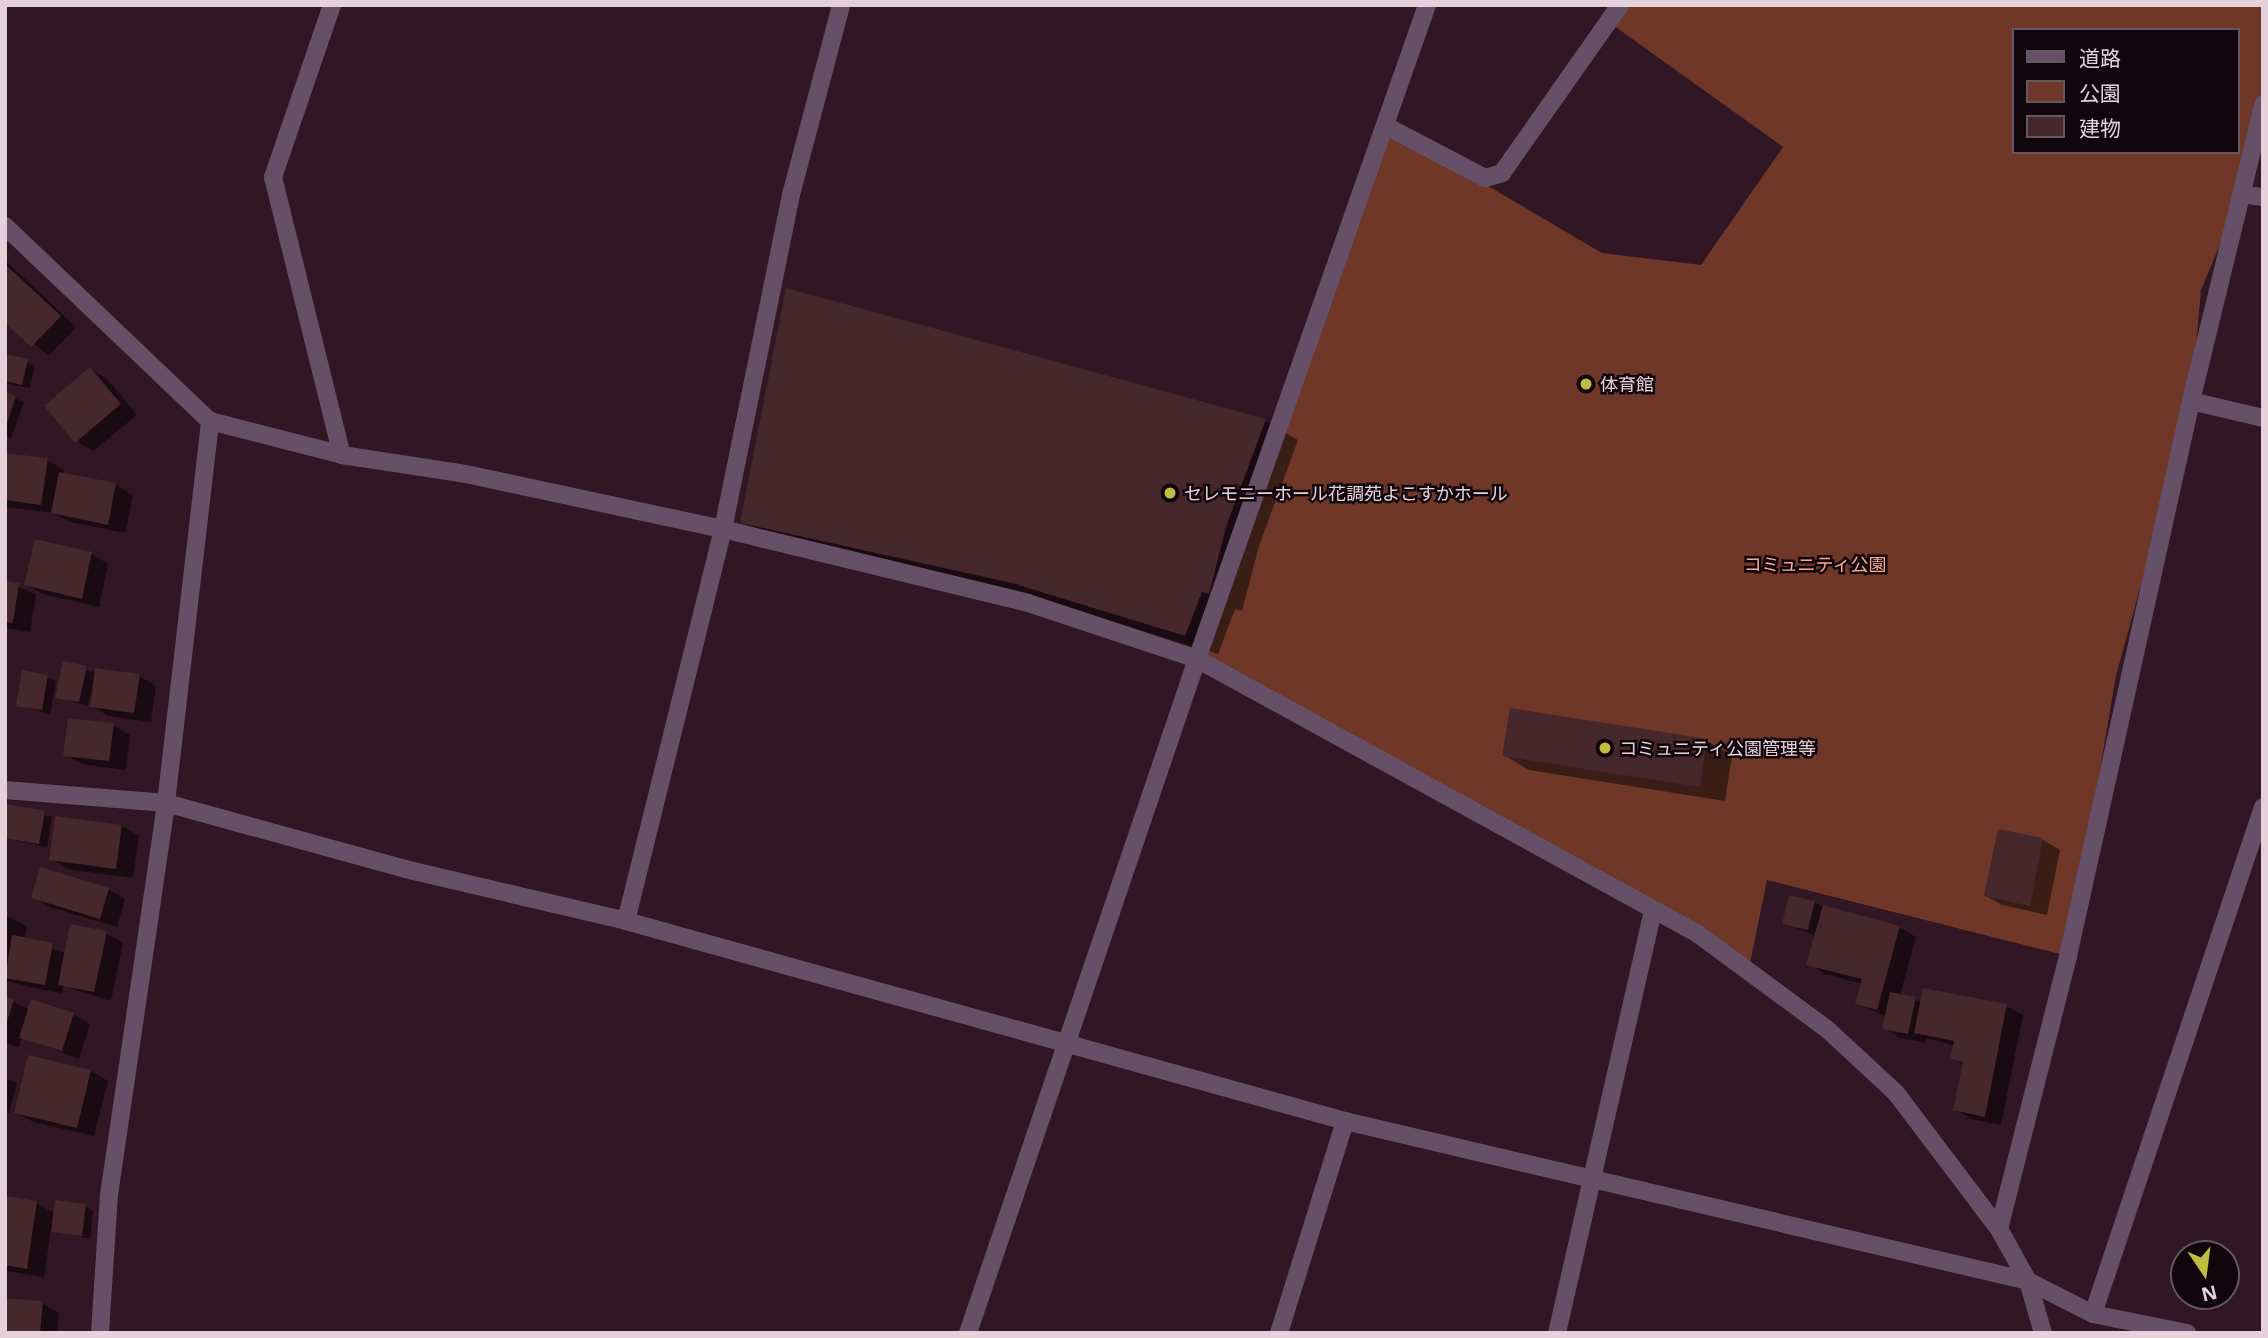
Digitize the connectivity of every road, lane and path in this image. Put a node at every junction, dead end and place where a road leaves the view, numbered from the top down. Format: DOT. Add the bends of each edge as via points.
graph roads {
  1 [pos="332,5"];
  2 [pos="841,5"];
  3 [pos="1427,5"];
  4 [pos="1620,5"];
  5 [pos="2263,105"];
  6 [pos="1386,126"];
  7 [pos="2241,194"];
  8 [pos="2263,197"];
  9 [pos="5,226"];
  10 [pos="2191,401"];
  11 [pos="2263,418"];
  12 [pos="210,421"];
  13 [pos="342,455"];
  14 [pos="723,528"];
  15 [pos="1197,659"];
  16 [pos="5,790"];
  17 [pos="166,803"];
  18 [pos="2263,807"];
  19 [pos="1653,910"];
  20 [pos="626,921"];
  21 [pos="1064,1046"];
  22 [pos="1345,1121"];
  23 [pos="1591,1176"];
  24 [pos="1999,1229"];
  25 [pos="2028,1281"];
  26 [pos="2093,1314"];
  27 [pos="100,1333"];
  28 [pos="968,1333"];
  29 [pos="1279,1333"];
  30 [pos="1557,1333"];
  31 [pos="2043,1333"];
  32 [pos="2187,1333"];
  1 -- 13 [label="street" via="273,177"];
  2 -- 14 [label="street" via="792,191"];
  3 -- 6 [label="street"];
  4 -- 6 [label="street" via="1502,173 1485,178"];
  5 -- 7 [label="street"];
  6 -- 15 [label="street"];
  7 -- 8 [label="street"];
  7 -- 10 [label="street"];
  9 -- 12 [label="street"];
  10 -- 11 [label="street"];
  10 -- 24 [label="street" via="2068,956"];
  12 -- 13 [label="street"];
  12 -- 17 [label="street"];
  13 -- 14 [label="street" via="466,474"];
  14 -- 15 [label="street" via="1028,603"];
  14 -- 20 [label="street"];
  15 -- 19 [label="street"];
  15 -- 21 [label="street"];
  16 -- 17 [label="street"];
  17 -- 20 [label="street" via="405,869"];
  17 -- 27 [label="street" via="108,1195"];
  18 -- 26 [label="street"];
  19 -- 23 [label="street"];
  19 -- 24 [label="street" via="1749,968 1828,1030 1896,1093"];
  20 -- 21 [label="street"];
  21 -- 22 [label="street"];
  21 -- 28 [label="street"];
  22 -- 23 [label="street"];
  22 -- 29 [label="street"];
  23 -- 25 [label="street"];
  23 -- 30 [label="street"];
  24 -- 25 [label="street"];
  25 -- 26 [label="street"];
  25 -- 31 [label="street"];
  26 -- 32 [label="street"];
}
